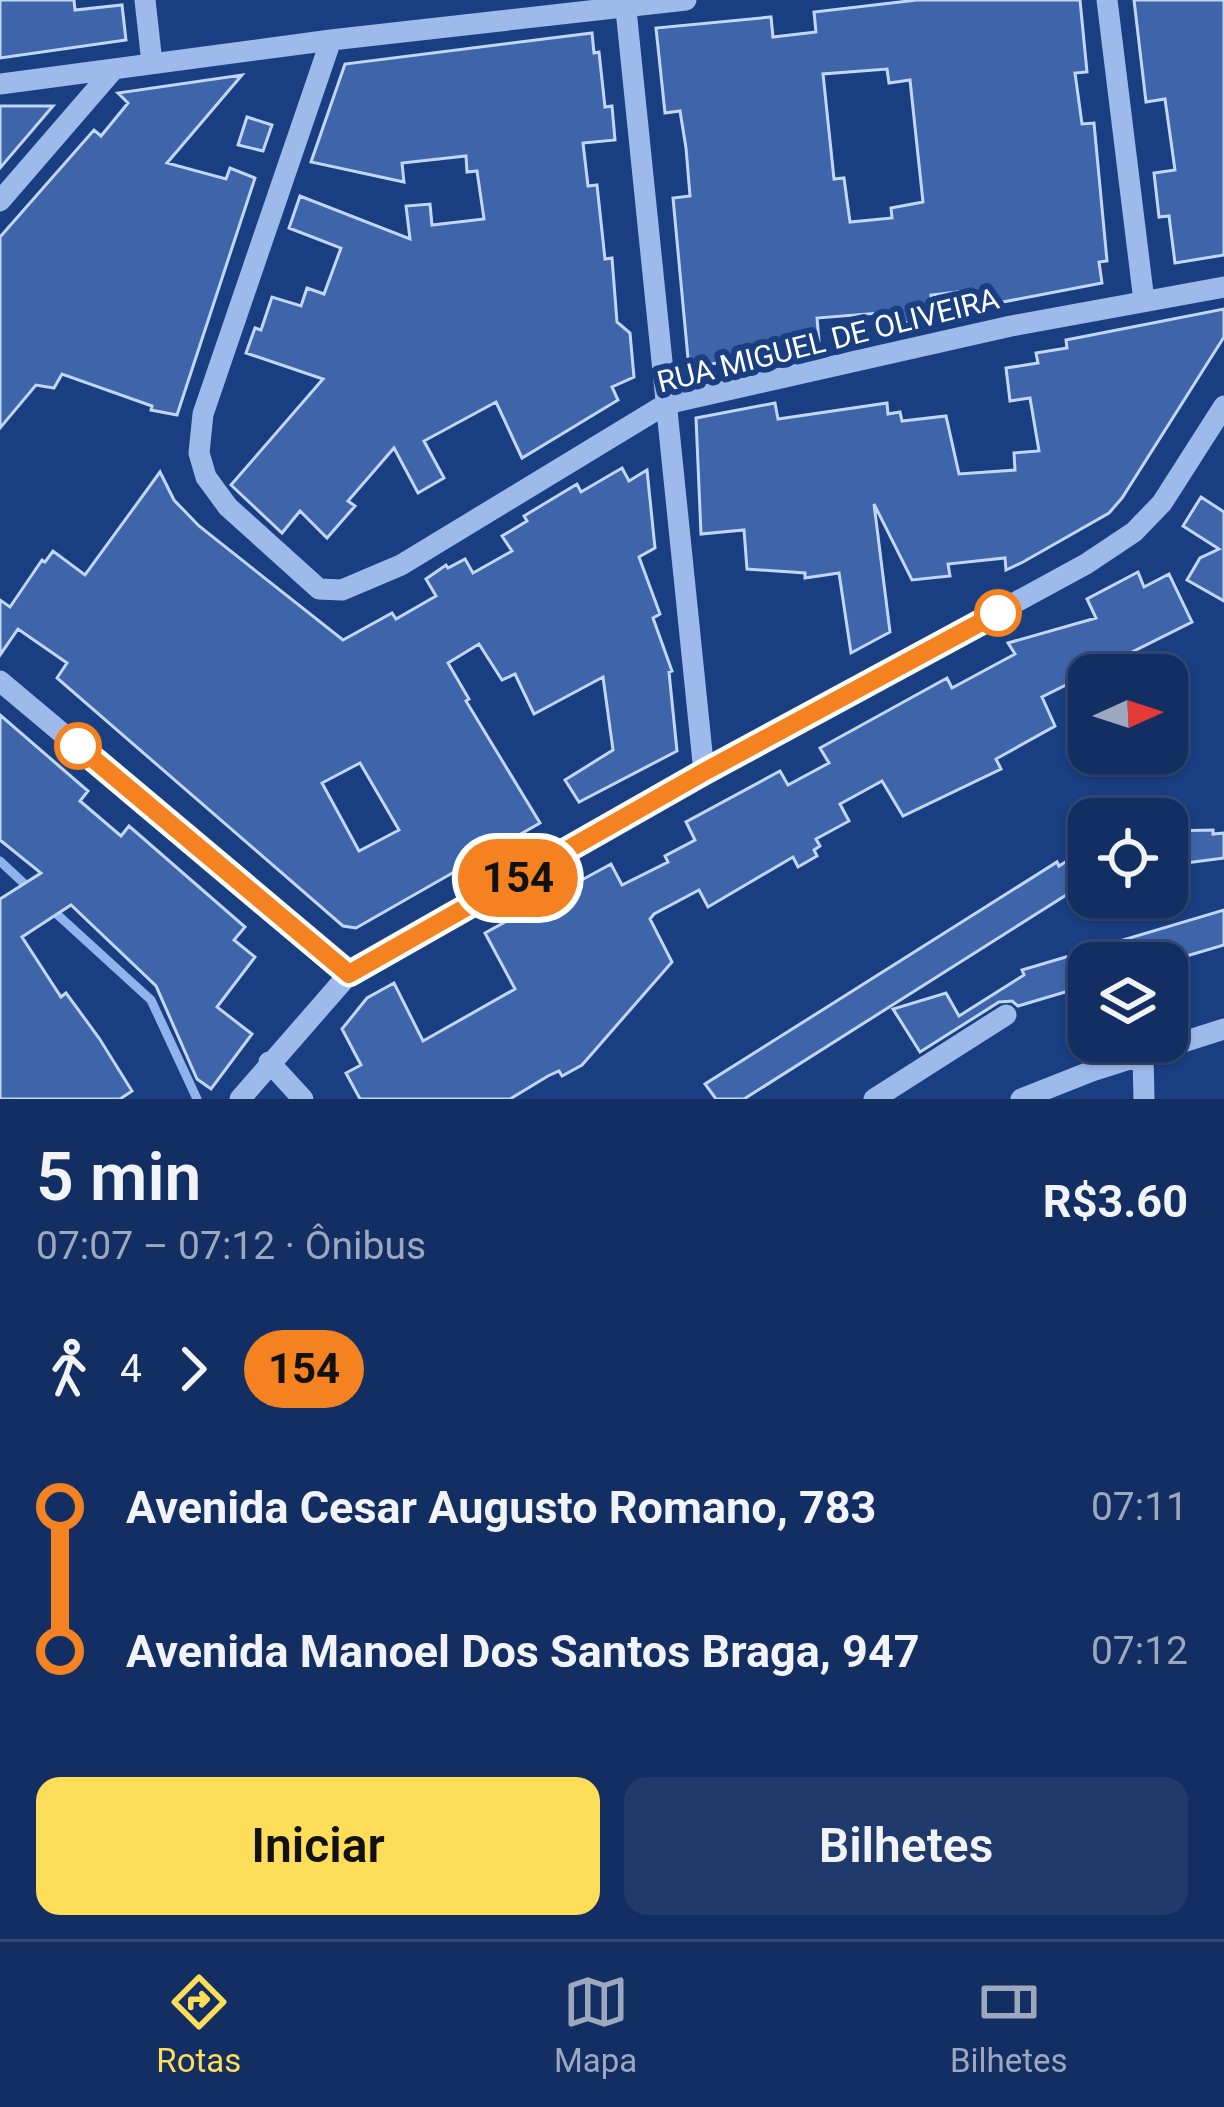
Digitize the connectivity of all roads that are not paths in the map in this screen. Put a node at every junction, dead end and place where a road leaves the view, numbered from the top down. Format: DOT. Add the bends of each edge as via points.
graph roads {
  1 [pos="145,0"];
  2 [pos="686,0"];
  3 [pos="1106,0"];
  4 [pos="625,3"];
  5 [pos="331,40"];
  6 [pos="152,64"];
  7 [pos="114,68"];
  8 [pos="0,83"];
  9 [pos="0,201"];
  10 [pos="1224,287"];
  11 [pos="1144,301"];
  12 [pos="666,404"];
  13 [pos="1224,406"];
  14 [pos="0,681"];
  15 [pos="704,772"];
  16 [pos="349,974"];
  17 [pos="1006,1015"];
  18 [pos="1224,1029"];
  19 [pos="1188,1041"];
  20 [pos="1126,1062"];
  21 [pos="1143,1062"];
  22 [pos="276,1063"];
  23 [pos="240,1099"];
  24 [pos="259,1099"];
  25 [pos="303,1099"];
  26 [pos="874,1099"];
  27 [pos="1021,1099"];
  28 [pos="1144,1099"];
  1 -- 6 [label="street"];
  2 -- 4 [label="street"];
  3 -- 11 [label="street"];
  4 -- 5 [label="street"];
  4 -- 12 [label="street"];
  5 -- 6 [label="street"];
  5 -- 12 [label="street, RUA MIGUEL DE OLIVEIRA" via="203,414 199,453 227,507 319,590 342,590 400,565"];
  6 -- 7 [label="street"];
  7 -- 8 [label="street"];
  7 -- 9 [label="street"];
  10 -- 11 [label="street, RUA MIGUEL DE OLIVEIRA"];
  11 -- 12 [label="street, RUA MIGUEL DE OLIVEIRA"];
  12 -- 15 [label="street"];
  13 -- 15 [label="street" via="1134,532"];
  14 -- 16 [label="street"];
  15 -- 16 [label="street"];
  16 -- 22 [label="street"];
  17 -- 26 [label="street"];
  18 -- 19 [label="street"];
  20 -- 27 [label="street"];
  21 -- 28 [label="street"];
  22 -- 23 [label="street"];
  22 -- 24 [label="street"];
  22 -- 25 [label="street"];
}
